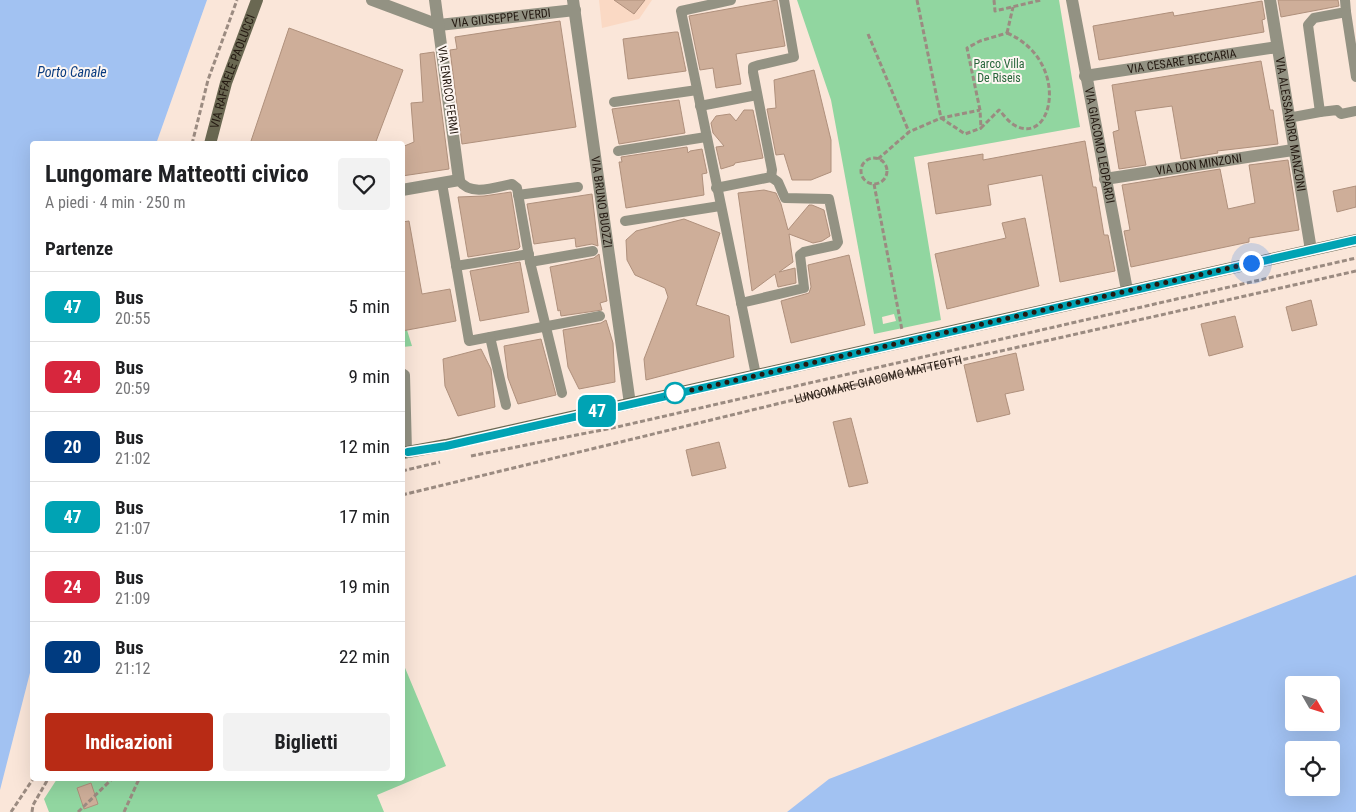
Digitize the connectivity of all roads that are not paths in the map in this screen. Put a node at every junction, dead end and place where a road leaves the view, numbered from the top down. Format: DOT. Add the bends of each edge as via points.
graph roads {
  1 [pos="257,0"];
  2 [pos="372,0"];
  3 [pos="435,0"];
  4 [pos="731,0"];
  5 [pos="784,0"];
  6 [pos="1072,0"];
  7 [pos="1270,0"];
  8 [pos="1345,0"];
  9 [pos="574,5"];
  10 [pos="1346,12"];
  11 [pos="439,25"];
  12 [pos="1278,47"];
  13 [pos="1086,76"];
  14 [pos="1356,77"];
  15 [pos="696,90"];
  16 [pos="757,95"];
  17 [pos="614,102"];
  18 [pos="700,106"];
  19 [pos="1356,111"];
  20 [pos="1320,112"];
  21 [pos="1288,118"];
  22 [pos="706,136"];
  23 [pos="211,141"];
  24 [pos="1293,150"];
  25 [pos="618,151"];
  26 [pos="771,177"];
  27 [pos="1105,179"];
  28 [pos="460,180"];
  29 [pos="442,184"];
  30 [pos="578,186"];
  31 [pos="716,188"];
  32 [pos="405,190"];
  33 [pos="518,195"];
  34 [pos="720,206"];
  35 [pos="625,221"];
  36 [pos="1356,240"];
  37 [pos="1311,250"];
  38 [pos="593,251"];
  39 [pos="529,258"];
  40 [pos="456,266"];
  41 [pos="1127,290"];
  42 [pos="741,303"];
  43 [pos="600,316"];
  44 [pos="544,326"];
  45 [pos="490,337"];
  46 [pos="756,375"];
  47 [pos="562,393"];
  48 [pos="630,404"];
  49 [pos="506,405"];
  50 [pos="405,452"];
  1 -- 23 [label="street, VIA RAFFAELE PAOLUCCI" via="226,83"];
  2 -- 11 [label="street, VIA GIUSEPPE VERDI"];
  3 -- 11 [label="street, VIA ENRICO FERMI"];
  4 -- 15 [label="lane" via="681,11"];
  5 -- 16 [label="lane" via="794,57 754,67"];
  6 -- 13 [label="street, VIA GIACOMO LEOPARDI"];
  7 -- 12 [label="street, VIA ALESSANDRO MANZONI"];
  8 -- 10 [label="lane"];
  9 -- 11 [label="street, VIA GIUSEPPE VERDI"];
  9 -- 48 [label="street, VIA BRUNO BUOZZI"];
  10 -- 14 [label="lane"];
  10 -- 20 [label="lane" via="1314,18 1308,25"];
  11 -- 28 [label="street, VIA ENRICO FERMI"];
  12 -- 13 [label="street, VIA CESARE BECCARIA"];
  12 -- 21 [label="street, VIA ALESSANDRO MANZONI"];
  13 -- 27 [label="street, VIA GIACOMO LEOPARDI"];
  15 -- 17 [label="lane"];
  15 -- 18 [label="lane"];
  16 -- 18 [label="lane"];
  16 -- 26 [label="lane"];
  18 -- 22 [label="lane"];
  19 -- 20 [label="lane" via="1341,114 1337,110"];
  20 -- 21 [label="lane"];
  21 -- 24 [label="street, VIA ALESSANDRO MANZONI"];
  22 -- 25 [label="lane"];
  22 -- 31 [label="lane"];
  24 -- 27 [label="street, VIA DON MINZONI"];
  24 -- 37 [label="street, VIA ALESSANDRO MANZONI"];
  26 -- 31 [label="lane"];
  26 -- 42 [label="lane" via="778,182 786,198 829,199 838,242 800,255 804,288"];
  27 -- 41 [label="street, VIA GIACOMO LEOPARDI"];
  28 -- 29 [label="street"];
  28 -- 33 [label="lane" via="465,187 475,190 512,184"];
  29 -- 32 [label="street"];
  29 -- 40 [label="lane"];
  30 -- 33 [label="lane, VIA BRUNO BUOZZI"];
  31 -- 34 [label="lane"];
  33 -- 39 [label="lane"];
  34 -- 35 [label="lane"];
  34 -- 42 [label="lane"];
  36 -- 37 [label="street"];
  37 -- 41 [label="street"];
  38 -- 39 [label="lane, VIA BRUNO BUOZZI"];
  39 -- 40 [label="lane, VIA BRUNO BUOZZI"];
  39 -- 44 [label="lane"];
  40 -- 45 [label="lane" via="469,341"];
  41 -- 46 [label="street"];
  42 -- 46 [label="lane"];
  43 -- 44 [label="lane"];
  44 -- 45 [label="lane"];
  44 -- 47 [label="lane"];
  45 -- 49 [label="lane"];
  46 -- 48 [label="street"];
  48 -- 50 [label="street" via="446,446"];
}
